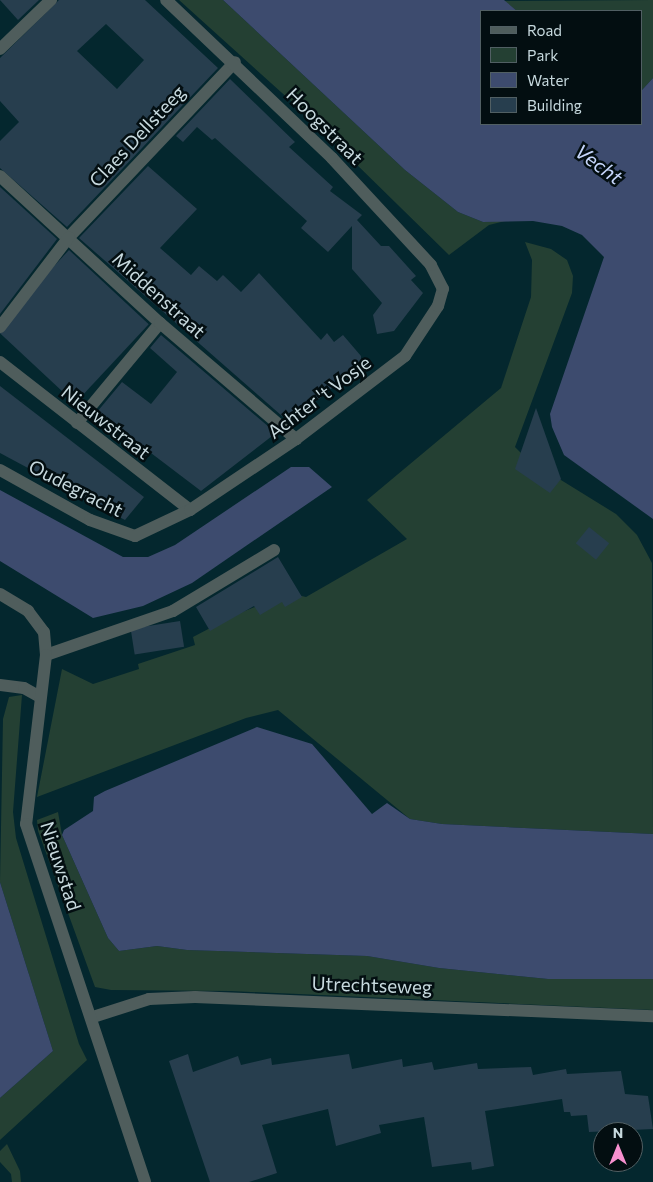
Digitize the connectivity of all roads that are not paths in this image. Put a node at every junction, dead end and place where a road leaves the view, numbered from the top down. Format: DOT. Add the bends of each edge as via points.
graph roads {
  1 [pos="50,0"];
  2 [pos="166,0"];
  3 [pos="0,49"];
  4 [pos="235,62"];
  5 [pos="0,176"];
  6 [pos="69,237"];
  7 [pos="443,289"];
  8 [pos="160,323"];
  9 [pos="0,327"];
  10 [pos="0,362"];
  11 [pos="77,423"];
  12 [pos="296,439"];
  13 [pos="0,470"];
  14 [pos="190,510"];
  15 [pos="274,550"];
  16 [pos="0,594"];
  17 [pos="46,655"];
  18 [pos="0,685"];
  19 [pos="40,697"];
  20 [pos="653,1016"];
  21 [pos="93,1017"];
  22 [pos="145,1182"];
  1 -- 3 [label="street"];
  2 -- 4 [label="street, Hoogstraat"];
  4 -- 6 [label="street, Claes Dellsteeg"];
  4 -- 7 [label="street, Hoogstraat" via="332,158 424,258"];
  5 -- 6 [label="street, Middenstraat"];
  6 -- 8 [label="street, Middenstraat"];
  6 -- 9 [label="street, Claes Dellsteeg"];
  7 -- 12 [label="street, Achter 't Vosje" via="429,323 405,356"];
  8 -- 11 [label="street"];
  8 -- 12 [label="street, Middenstraat"];
  10 -- 11 [label="street, Nieuwstraat"];
  11 -- 14 [label="street, Nieuwstraat"];
  12 -- 14 [label="street, Achter 't Vosje"];
  13 -- 14 [label="street, Oudegracht" via="90,520 135,536"];
  15 -- 17 [label="street" via="173,610"];
  16 -- 17 [label="street, Nieuwstad" via="38,621 44,632"];
  17 -- 19 [label="street, Nieuwstad"];
  18 -- 19 [label="street" via="24,688"];
  19 -- 21 [label="street, Nieuwstad" via="26,824"];
  20 -- 21 [label="street, Utrechtseweg" via="195,997 149,999"];
  21 -- 22 [label="street, Nieuwstad"];
}
